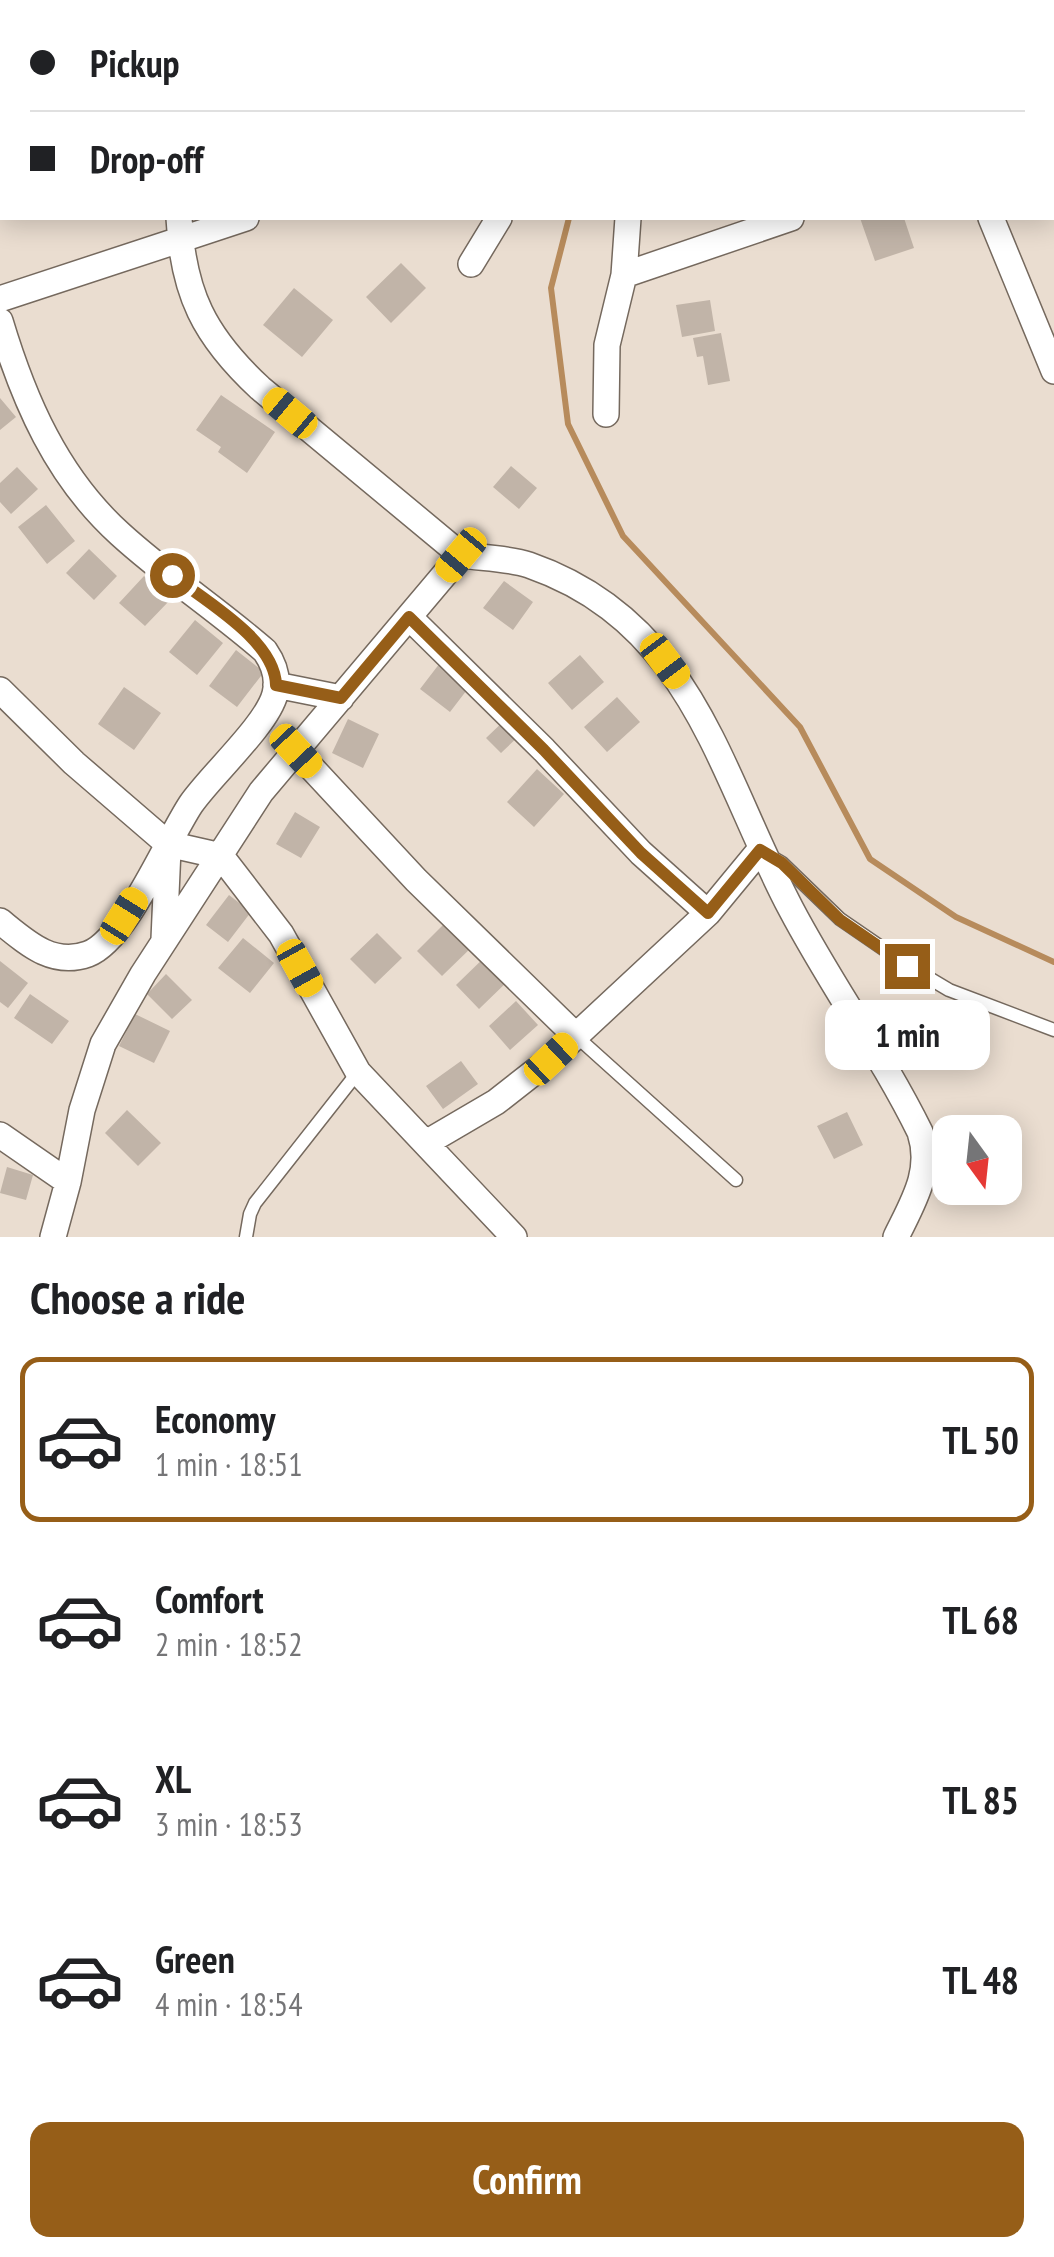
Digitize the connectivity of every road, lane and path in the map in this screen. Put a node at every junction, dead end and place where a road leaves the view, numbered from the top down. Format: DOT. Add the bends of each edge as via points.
graph roads {
  1 [pos="233,220"];
  2 [pos="498,220"];
  3 [pos="628,220"];
  4 [pos="785,220"];
  5 [pos="992,220"];
  6 [pos="179,228"];
  7 [pos="471,264"];
  8 [pos="624,275"];
  9 [pos="0,300"];
  10 [pos="0,321"];
  11 [pos="1054,370"];
  12 [pos="606,414"];
  13 [pos="461,555"];
  14 [pos="409,617"];
  15 [pos="276,685"];
  16 [pos="0,690"];
  17 [pos="341,698"];
  18 [pos="296,751"];
  19 [pos="168,844"];
  20 [pos="760,850"];
  21 [pos="221,856"];
  22 [pos="708,913"];
  23 [pos="0,921"];
  24 [pos="164,942"];
  25 [pos="1054,1030"];
  26 [pos="576,1036"];
  27 [pos="358,1072"];
  28 [pos="0,1135"];
  29 [pos="426,1143"];
  30 [pos="736,1180"];
  31 [pos="68,1182"];
  32 [pos="52,1237"];
  33 [pos="246,1237"];
  34 [pos="514,1237"];
  35 [pos="896,1237"];
  1 -- 6 [label="street"];
  2 -- 7 [label="street"];
  3 -- 8 [label="street"];
  4 -- 8 [label="street"];
  5 -- 11 [label="street"];
  6 -- 9 [label="street"];
  6 -- 13 [label="street" via="190,295 230,358"];
  8 -- 12 [label="street" via="607,345"];
  10 -- 15 [label="street" via="36,420 76,486 119,533 265,650"];
  13 -- 14 [label="street"];
  13 -- 20 [label="street" via="551,574 603,604 648,642 704,718"];
  14 -- 17 [label="street"];
  14 -- 22 [label="street"];
  15 -- 17 [label="street"];
  15 -- 19 [label="street" via="270,707 191,804"];
  16 -- 19 [label="street"];
  17 -- 18 [label="street"];
  18 -- 21 [label="street"];
  18 -- 26 [label="street"];
  19 -- 21 [label="street"];
  19 -- 23 [label="street" via="109,941 86,955 49,955"];
  19 -- 24 [label="street"];
  20 -- 22 [label="street"];
  20 -- 25 [label="lane" via="840,920 907,966 949,990"];
  20 -- 35 [label="street" via="920,1132 922,1179"];
  21 -- 24 [label="street"];
  21 -- 27 [label="street" via="281,934"];
  22 -- 26 [label="street"];
  24 -- 31 [label="street" via="103,1044"];
  26 -- 29 [label="street" via="496,1102"];
  26 -- 30 [label="lane"];
  27 -- 29 [label="street"];
  27 -- 33 [label="lane" via="255,1202"];
  28 -- 31 [label="street"];
  29 -- 34 [label="street"];
  31 -- 32 [label="street"];
}
